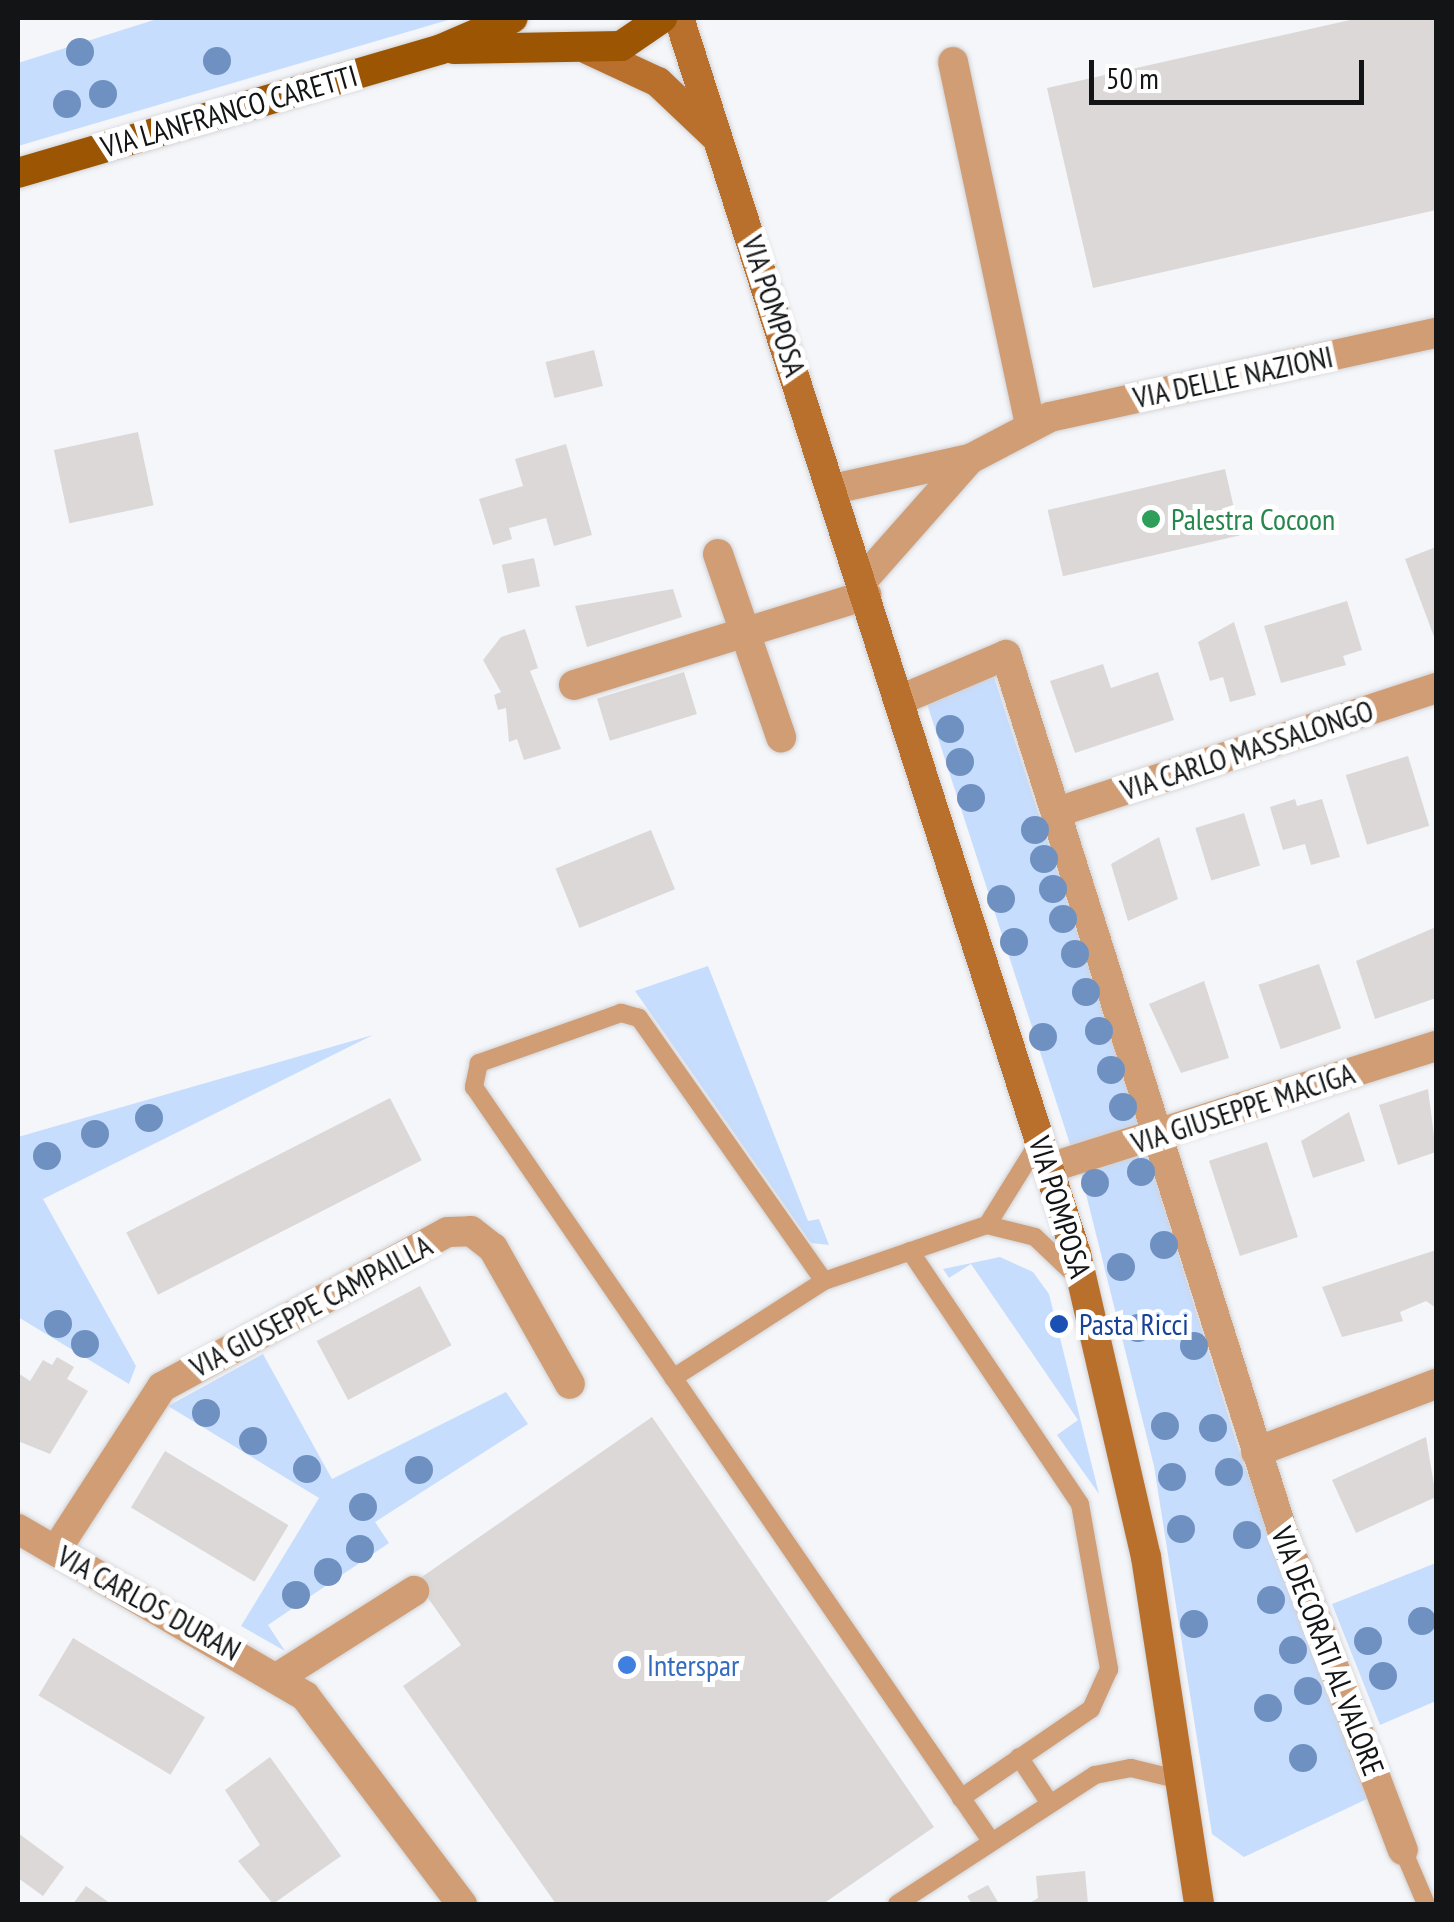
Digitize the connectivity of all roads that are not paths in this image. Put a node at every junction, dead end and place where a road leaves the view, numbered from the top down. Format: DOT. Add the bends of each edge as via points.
graph roads {
  1 [pos="514,18"];
  2 [pos="662,18"];
  3 [pos="679,18"];
  4 [pos="441,49"];
  5 [pos="589,50"];
  6 [pos="953,62"];
  7 [pos="720,142"];
  8 [pos="18,173"];
  9 [pos="1436,333"];
  10 [pos="1030,425"];
  11 [pos="970,459"];
  12 [pos="833,490"];
  13 [pos="718,554"];
  14 [pos="864,588"];
  15 [pos="744,632"];
  16 [pos="574,685"];
  17 [pos="1436,688"];
  18 [pos="900,700"];
  19 [pos="781,736"];
  20 [pos="1057,812"];
  21 [pos="1436,1046"];
  22 [pos="1162,1134"];
  23 [pos="1045,1154"];
  24 [pos="986,1225"];
  25 [pos="910,1251"];
  26 [pos="824,1281"];
  27 [pos="1083,1282"];
  28 [pos="673,1378"];
  29 [pos="570,1384"];
  30 [pos="1436,1384"];
  31 [pos="1256,1452"];
  32 [pos="18,1529"];
  33 [pos="56,1550"];
  34 [pos="414,1592"];
  35 [pos="280,1676"];
  36 [pos="1020,1757"];
  37 [pos="1181,1780"];
  38 [pos="961,1798"];
  39 [pos="1049,1802"];
  40 [pos="991,1841"];
  41 [pos="1403,1850"];
  42 [pos="462,1904"];
  43 [pos="897,1904"];
  44 [pos="1199,1904"];
  45 [pos="1426,1904"];
  1 -- 4 [label="main road, VIA LANFRANCO CARETTI"];
  2 -- 5 [label="main road, VIA LANFRANCO CARETTI" via="621,46"];
  3 -- 7 [label="main road, VIA POMPOSA"];
  4 -- 5 [label="main road, VIA LANFRANCO CARETTI"];
  4 -- 8 [label="main road, VIA LANFRANCO CARETTI"];
  5 -- 7 [label="main road, VIA LANFRANCO CARETTI" via="658,82"];
  6 -- 10 [label="street"];
  7 -- 12 [label="main road, VIA POMPOSA"];
  9 -- 10 [label="street, VIA DELLE NAZIONI"];
  10 -- 11 [label="street, VIA DELLE NAZIONI"];
  11 -- 12 [label="street, VIA DELLE NAZIONI"];
  11 -- 14 [label="street, VIA DELLE NAZIONI"];
  12 -- 14 [label="main road, VIA POMPOSA"];
  13 -- 15 [label="street"];
  14 -- 15 [label="street"];
  14 -- 18 [label="main road, VIA POMPOSA"];
  15 -- 16 [label="street"];
  15 -- 19 [label="street"];
  17 -- 20 [label="street, VIA CARLO MASSALONGO"];
  18 -- 20 [label="street" via="1006,655"];
  18 -- 23 [label="main road, VIA POMPOSA"];
  20 -- 22 [label="street"];
  21 -- 22 [label="street, VIA GIUSEPPE MACIGA"];
  22 -- 23 [label="street, VIA GIUSEPPE MACIGA"];
  22 -- 31 [label="street, VIA DECORATI AL VALORE"];
  23 -- 24 [label="lane"];
  23 -- 27 [label="main road, VIA POMPOSA"];
  24 -- 25 [label="lane"];
  24 -- 27 [label="lane" via="1035,1237"];
  25 -- 26 [label="lane"];
  25 -- 36 [label="lane" via="1086,1521 1109,1685"];
  26 -- 28 [label="lane"];
  26 -- 28 [label="lane" via="639,1018 622,1013 479,1063 474,1087"];
  27 -- 37 [label="main road, VIA POMPOSA" via="1146,1557"];
  28 -- 38 [label="lane"];
  29 -- 33 [label="street, VIA GIUSEPPE CAMPAILLA" via="494,1248 471,1231 448,1232 162,1386"];
  30 -- 31 [label="street"];
  31 -- 41 [label="street, VIA DECORATI AL VALORE"];
  32 -- 33 [label="street, VIA CARLOS DURAN"];
  33 -- 35 [label="street, VIA CARLOS DURAN"];
  34 -- 35 [label="street"];
  35 -- 42 [label="street, VIA CARLOS DURAN" via="350,1750"];
  36 -- 38 [label="lane"];
  36 -- 39 [label="lane"];
  37 -- 39 [label="lane" via="1118,1768"];
  37 -- 44 [label="main road, VIA POMPOSA"];
  38 -- 40 [label="lane"];
  39 -- 40 [label="lane"];
  40 -- 43 [label="lane"];
  41 -- 45 [label="lane"];
}
